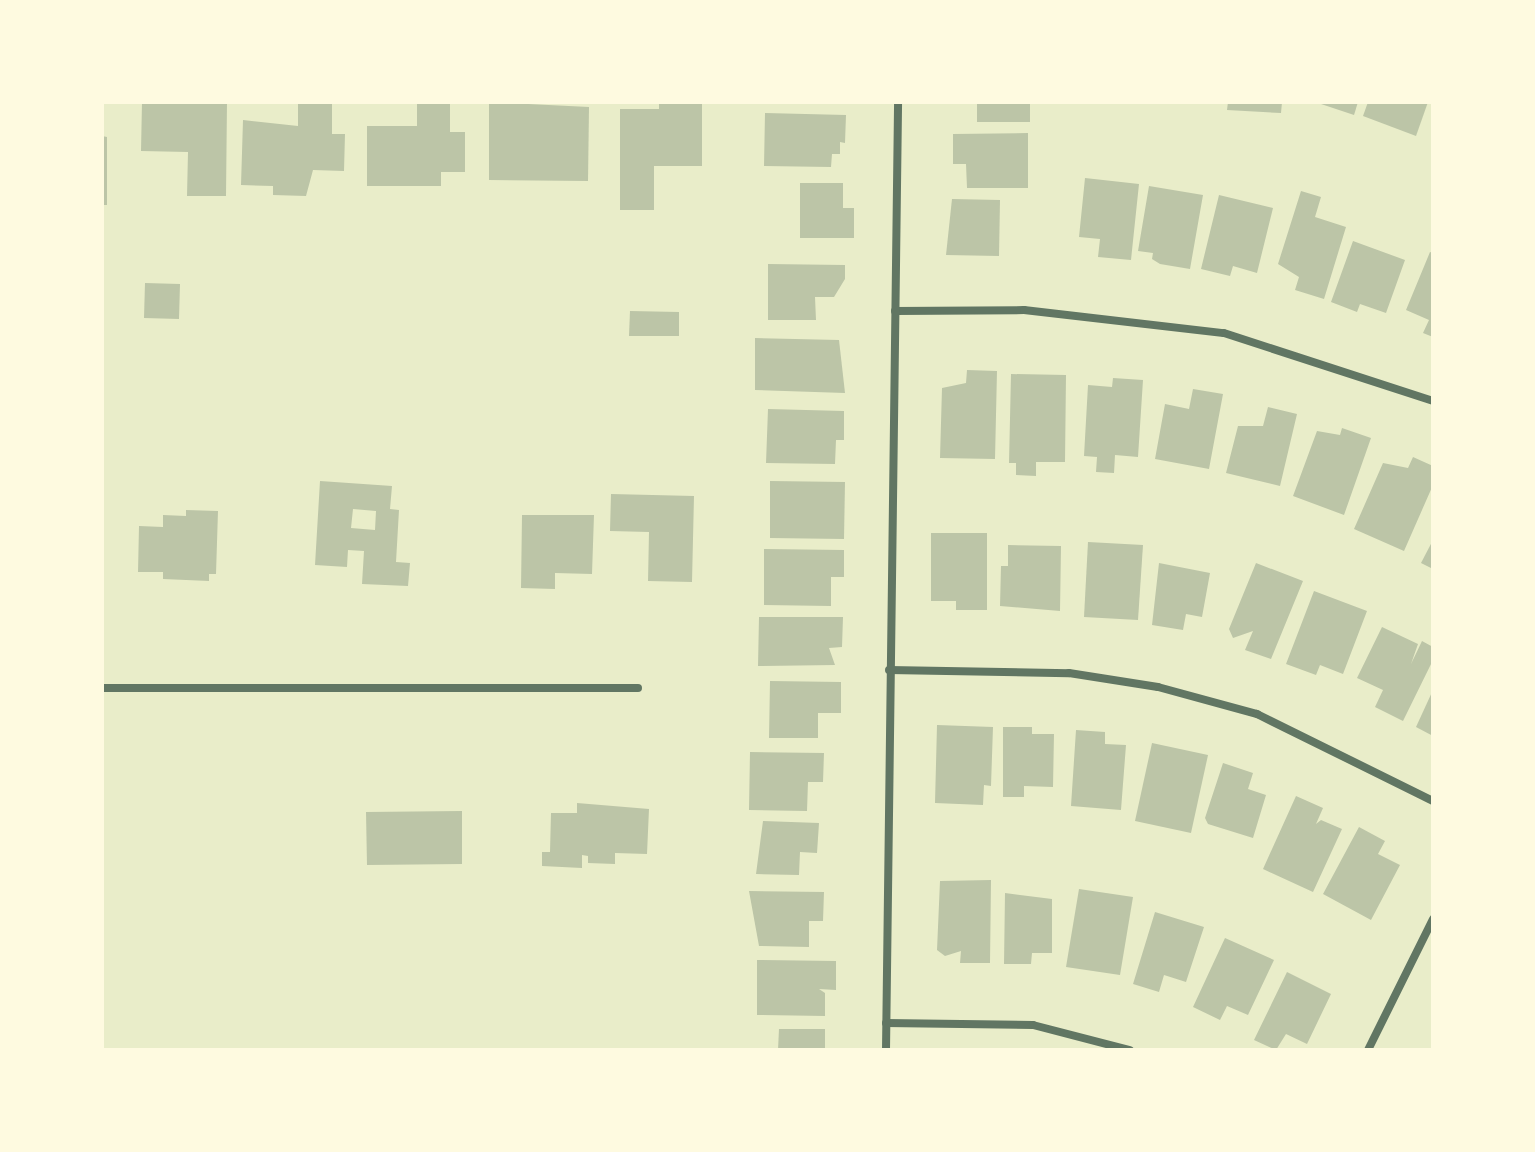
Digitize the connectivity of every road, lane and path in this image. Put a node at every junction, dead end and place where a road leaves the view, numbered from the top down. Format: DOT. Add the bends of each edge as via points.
graph roads {
  1 [pos="898,102"];
  2 [pos="895,311"];
  3 [pos="1433,401"];
  4 [pos="889,670"];
  5 [pos="102,688"];
  6 [pos="638,688"];
  7 [pos="1433,801"];
  8 [pos="1433,919"];
  9 [pos="886,1023"];
  10 [pos="886,1050"];
  11 [pos="1130,1050"];
  12 [pos="1368,1050"];
  1 -- 2 [label="street"];
  2 -- 3 [label="street" via="1024,310 1224,333"];
  2 -- 4 [label="street"];
  4 -- 7 [label="street" via="1069,673 1158,687 1257,714"];
  4 -- 9 [label="street"];
  5 -- 6 [label="street"];
  8 -- 12 [label="street"];
  9 -- 10 [label="street"];
  9 -- 11 [label="street" via="1033,1025"];
}
